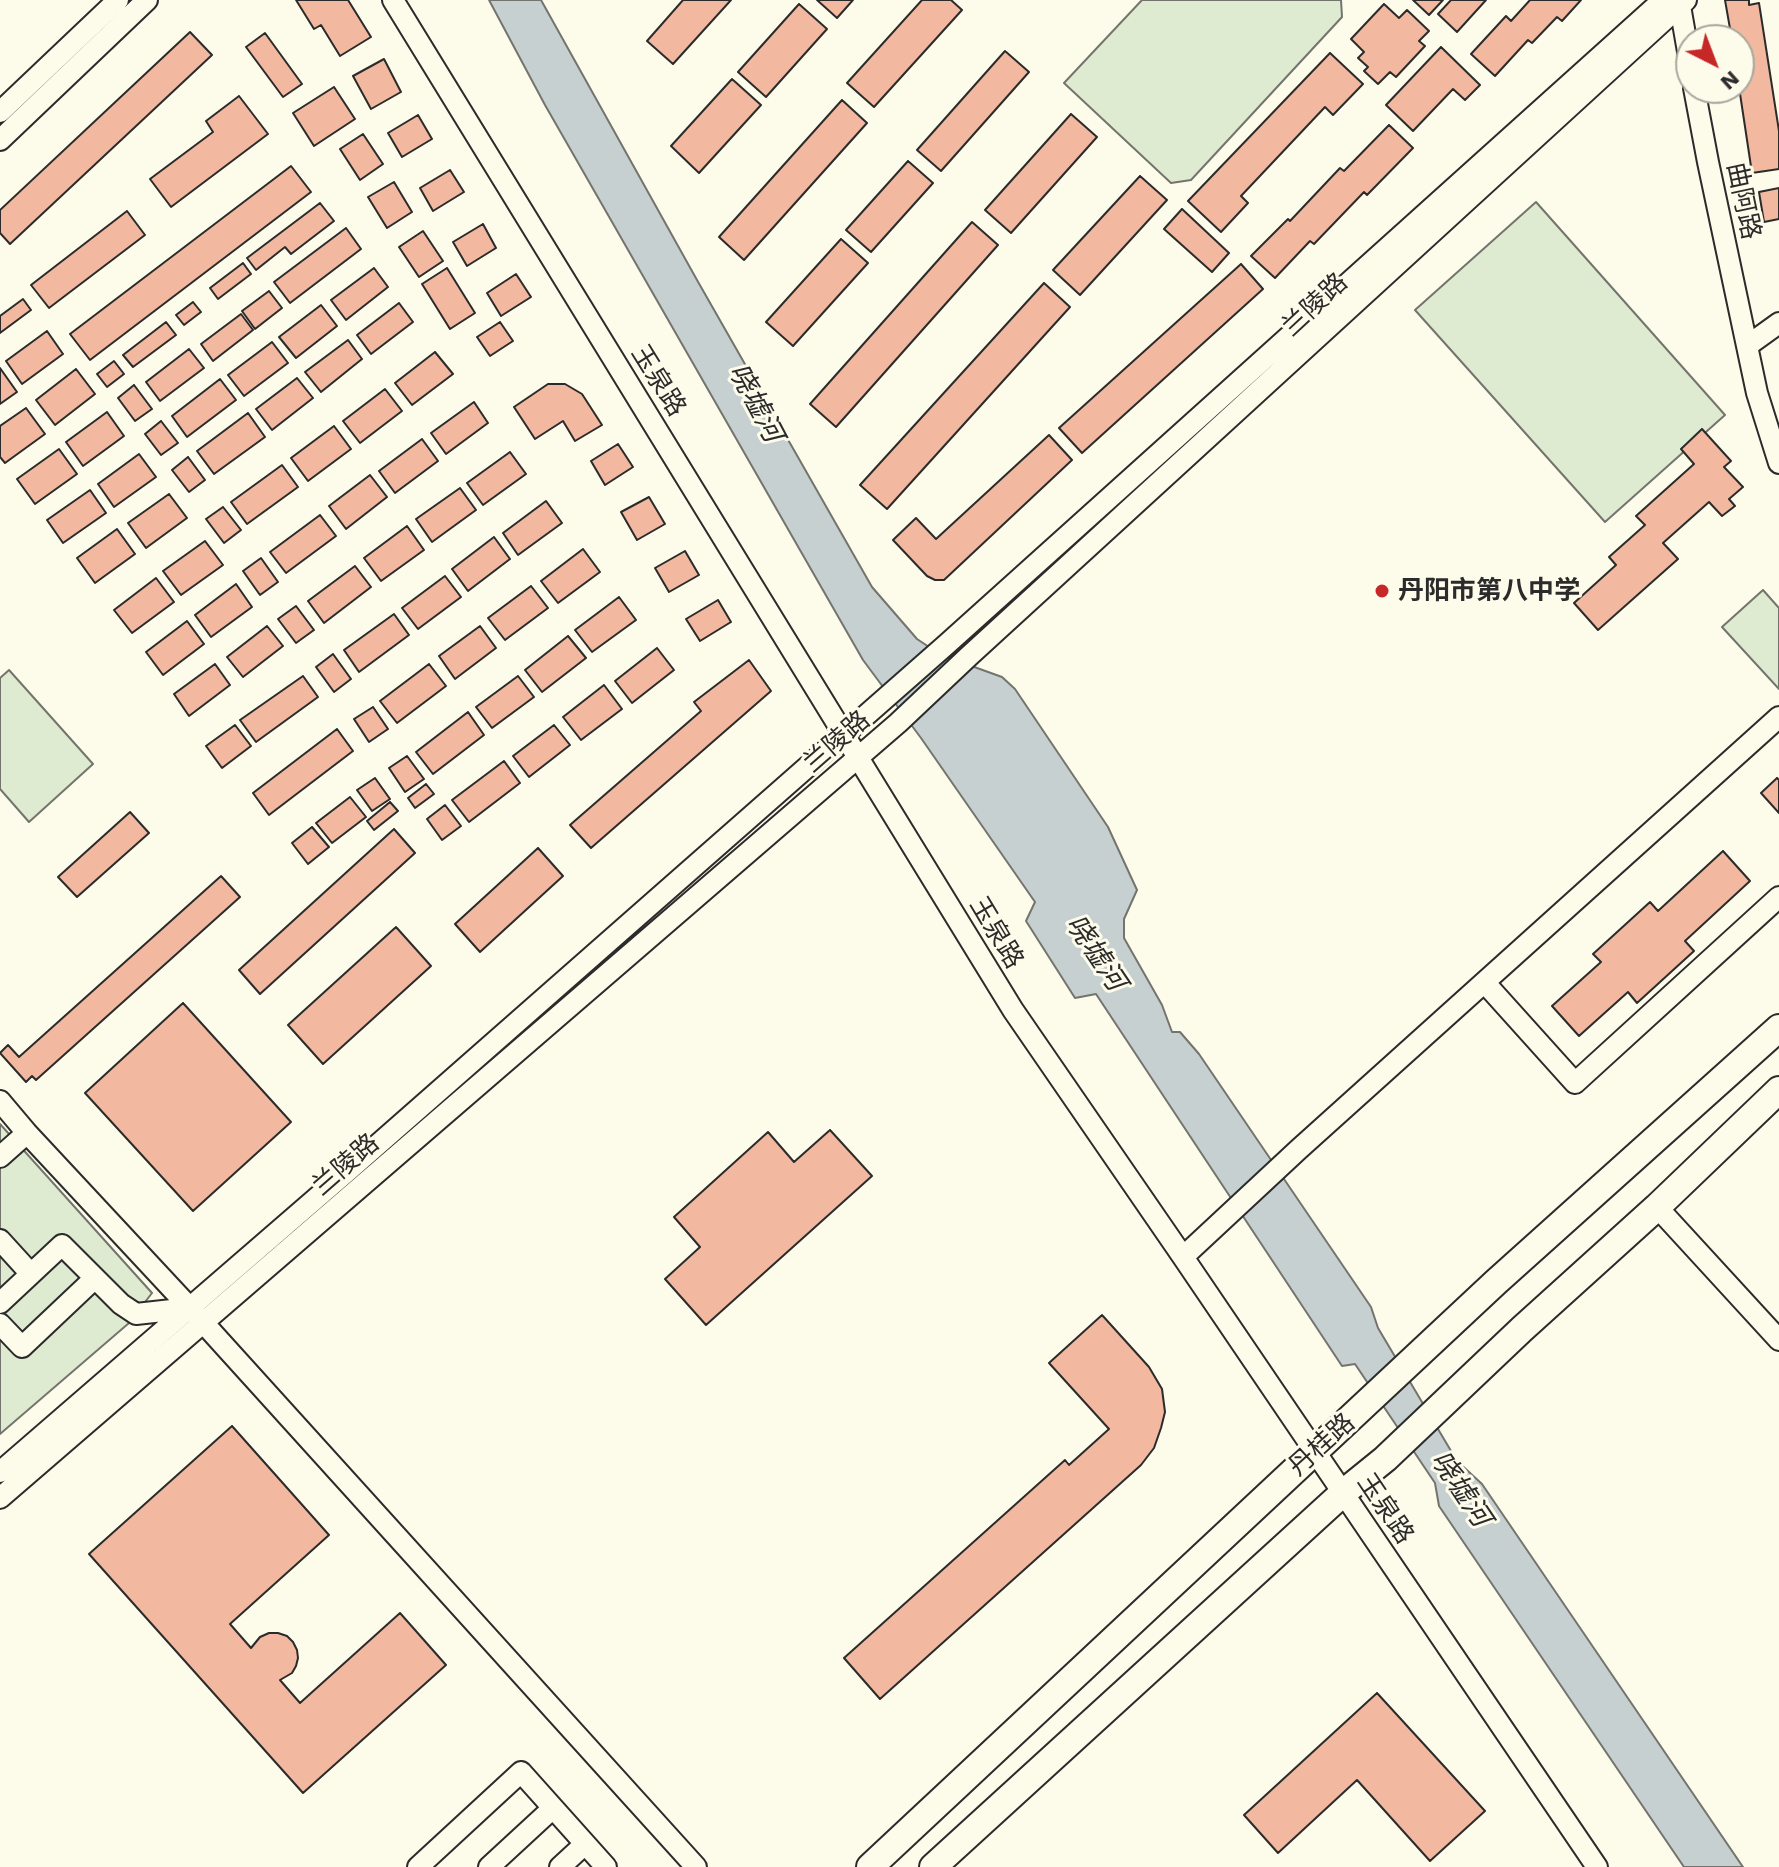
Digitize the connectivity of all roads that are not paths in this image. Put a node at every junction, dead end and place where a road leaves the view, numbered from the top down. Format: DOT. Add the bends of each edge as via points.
graph roads {
  1 [pos="118,0"];
  2 [pos="147,0"];
  3 [pos="393,0"];
  4 [pos="1677,1"];
  5 [pos="1682,24"];
  6 [pos="1697,104"];
  7 [pos="0,112"];
  8 [pos="0,140"];
  9 [pos="1779,323"];
  10 [pos="1747,346"];
  11 [pos="1779,463"];
  12 [pos="1779,717"];
  13 [pos="845,734"];
  14 [pos="859,757"];
  15 [pos="1779,897"];
  16 [pos="1485,983"];
  17 [pos="1779,1028"];
  18 [pos="1779,1090"];
  19 [pos="0,1101"];
  20 [pos="27,1133"];
  21 [pos="0,1157"];
  22 [pos="1657,1207"];
  23 [pos="0,1240"];
  24 [pos="1183,1257"];
  25 [pos="31,1274"];
  26 [pos="95,1278"];
  27 [pos="0,1303"];
  28 [pos="196,1315"];
  29 [pos="0,1324"];
  30 [pos="1779,1340"];
  31 [pos="1315,1451"];
  32 [pos="0,1472"];
  33 [pos="1343,1493"];
  34 [pos="0,1498"];
  35 [pos="553,1808"];
  36 [pos="585,1844"];
  37 [pos="418,1867"];
  38 [pos="489,1867"];
  39 [pos="560,1867"];
  40 [pos="606,1867"];
  41 [pos="696,1867"];
  42 [pos="870,1867"];
  43 [pos="933,1867"];
  44 [pos="1597,1867"];
  1 -- 7 [label="street"];
  2 -- 8 [label="street"];
  3 -- 13 [label="street, 玉泉路"];
  4 -- 5 [label="street"];
  4 -- 13 [label="street, 兰陵路"];
  4 -- 14 [label="street, 兰陵路"];
  6 -- 10 [label="street, 曲阿路"];
  9 -- 10 [label="street"];
  10 -- 11 [label="street, 曲阿路"];
  12 -- 16 [label="street"];
  13 -- 14 [label="street, 玉泉路"];
  13 -- 28 [label="street, 兰陵路"];
  14 -- 24 [label="street, 玉泉路" via="1013,1010"];
  14 -- 28 [label="street, 兰陵路"];
  15 -- 16 [label="street" via="1575,1083"];
  16 -- 24 [label="street"];
  17 -- 31 [label="main road, 丹桂路"];
  18 -- 22 [label="main road, 丹桂路"];
  19 -- 20 [label="street"];
  20 -- 21 [label="street"];
  20 -- 28 [label="street"];
  22 -- 30 [label="street"];
  22 -- 33 [label="main road, 丹桂路"];
  23 -- 25 [label="street"];
  24 -- 31 [label="street, 玉泉路"];
  25 -- 26 [label="street" via="62,1245"];
  25 -- 27 [label="street"];
  26 -- 28 [label="street" via="136,1314"];
  26 -- 29 [label="street" via="22,1347"];
  28 -- 32 [label="street, 兰陵路"];
  28 -- 34 [label="street, 兰陵路"];
  28 -- 41 [label="street"];
  31 -- 33 [label="street, 玉泉路"];
  31 -- 42 [label="main road, 丹桂路"];
  33 -- 43 [label="main road, 丹桂路"];
  33 -- 44 [label="street, 玉泉路"];
  35 -- 36 [label="street"];
  35 -- 37 [label="street" via="521,1772"];
  35 -- 38 [label="street"];
  36 -- 39 [label="street"];
  36 -- 40 [label="street"];
}
